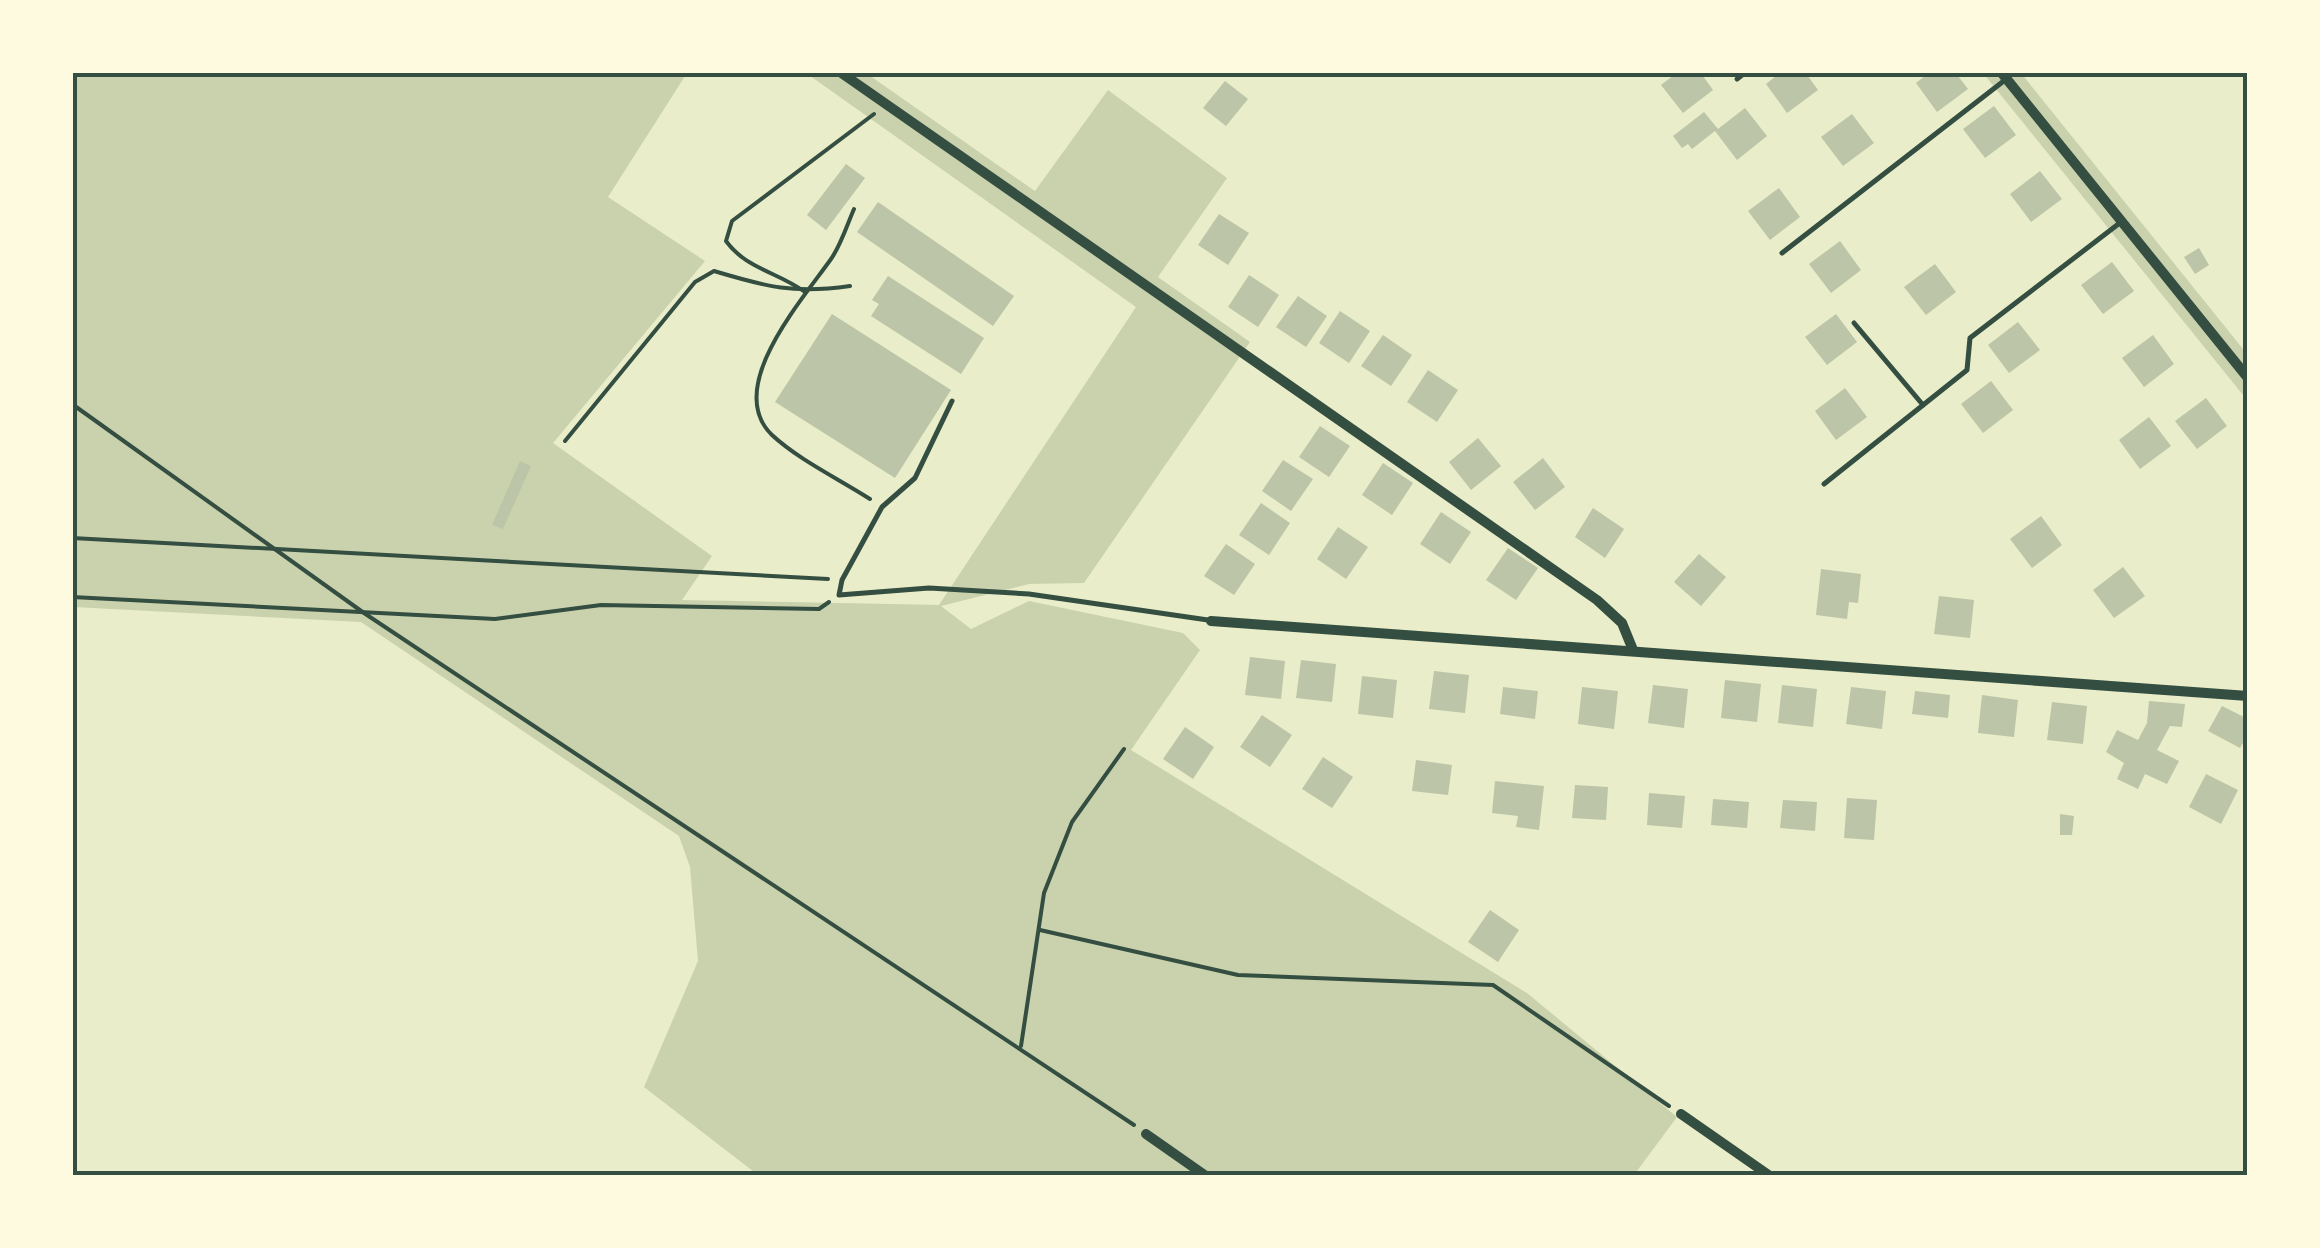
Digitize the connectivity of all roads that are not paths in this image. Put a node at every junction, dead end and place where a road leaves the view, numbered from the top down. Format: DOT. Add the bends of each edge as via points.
graph roads {
  1 [pos="840,72"];
  2 [pos="1746,72"];
  3 [pos="2003,76"];
  4 [pos="1738,79"];
  5 [pos="2121,222"];
  6 [pos="1782,253"];
  7 [pos="1854,322"];
  8 [pos="2248,378"];
  9 [pos="952,402"];
  10 [pos="1923,405"];
  11 [pos="1824,484"];
  12 [pos="1211,621"];
  13 [pos="1633,650"];
  14 [pos="2248,696"];
  15 [pos="1681,1114"];
  16 [pos="1146,1134"];
  17 [pos="1206,1176"];
  18 [pos="1770,1176"];
  1 -- 13 [label="street" via="1598,600 1622,623"];
  2 -- 4 [label="lane"];
  3 -- 5 [label="street"];
  3 -- 6 [label="lane"];
  5 -- 8 [label="street"];
  5 -- 10 [label="lane" via="1970,338 1966,370"];
  7 -- 10 [label="lane"];
  9 -- 12 [label="lane" via="914,478 882,507 839,595 929,588 1029,594"];
  10 -- 11 [label="lane"];
  12 -- 13 [label="street"];
  13 -- 14 [label="street"];
  15 -- 18 [label="street"];
  16 -- 17 [label="street"];
}
